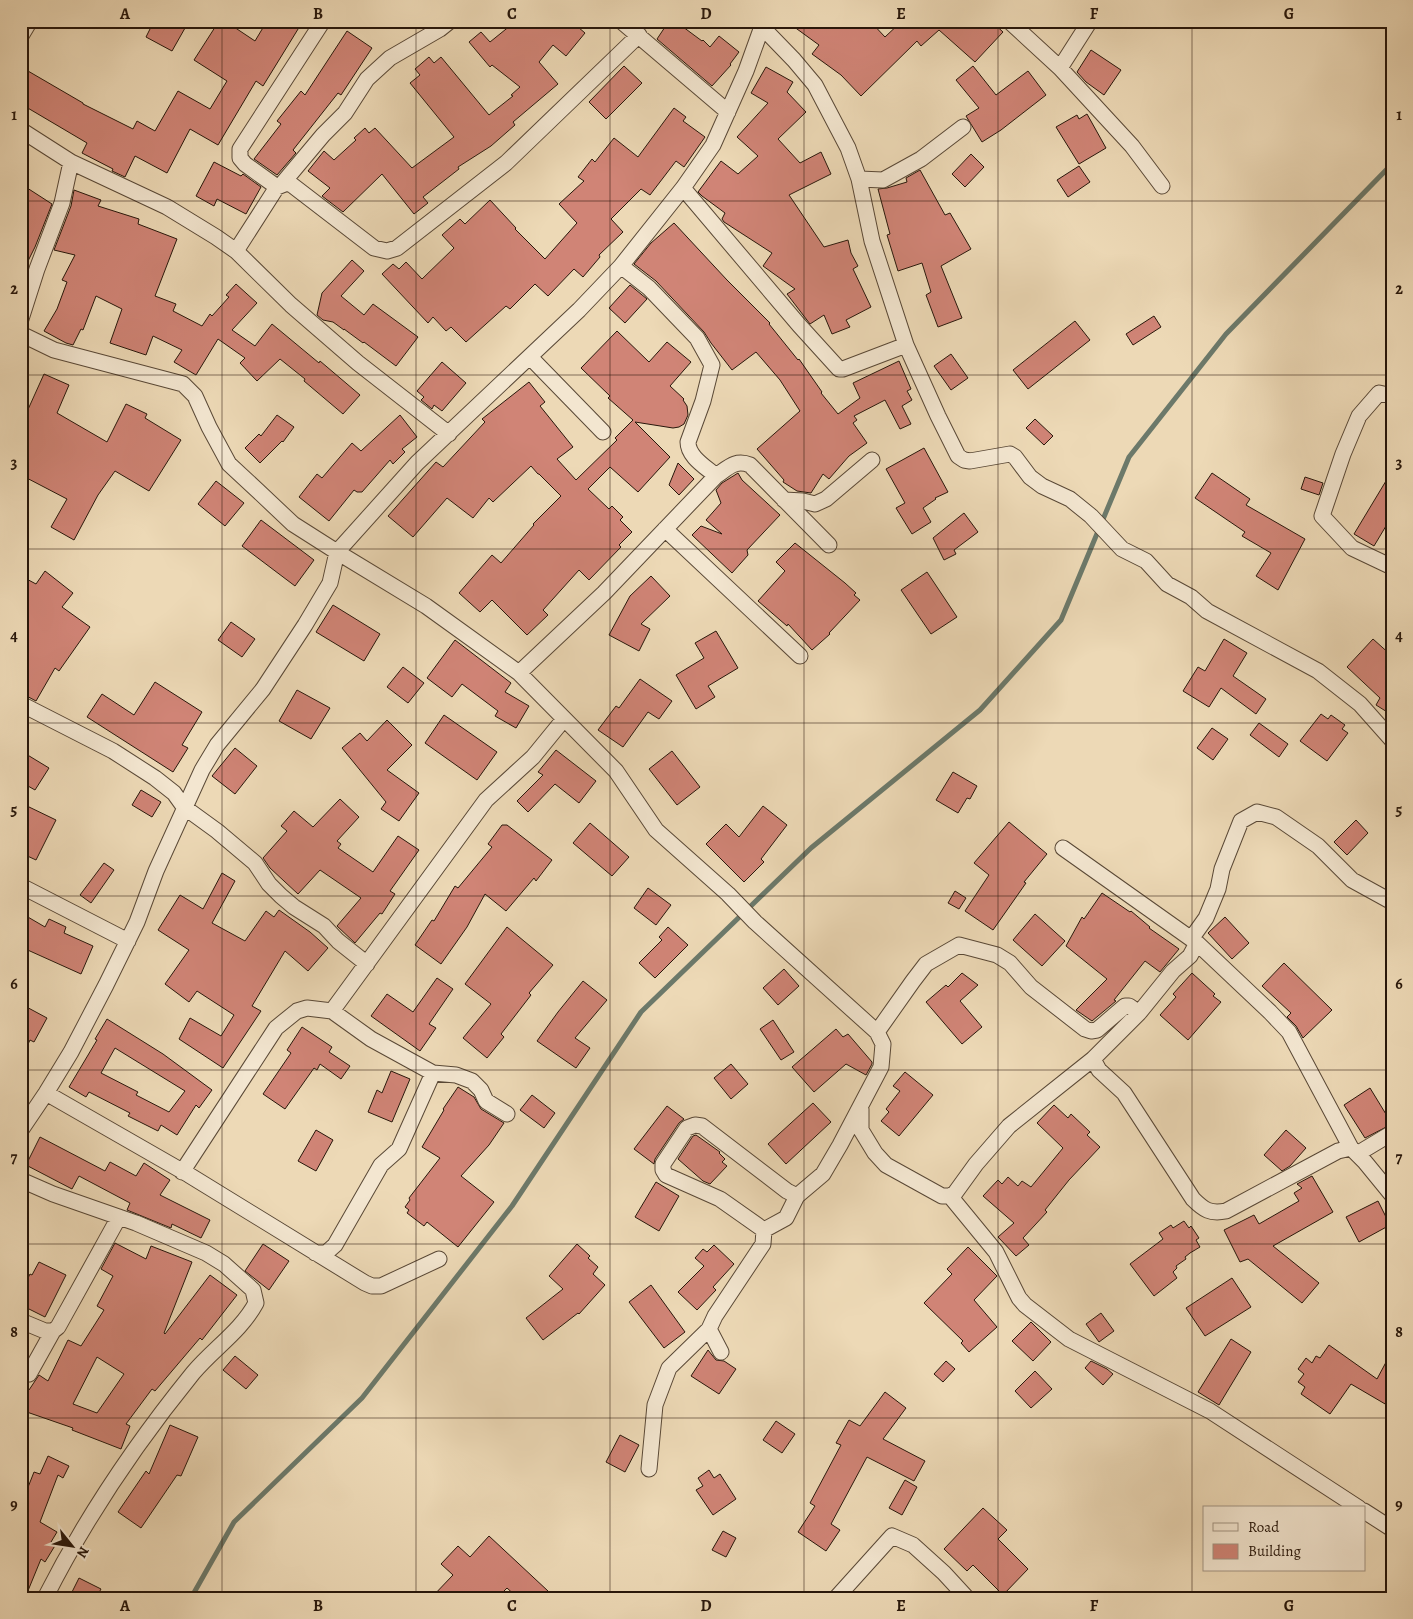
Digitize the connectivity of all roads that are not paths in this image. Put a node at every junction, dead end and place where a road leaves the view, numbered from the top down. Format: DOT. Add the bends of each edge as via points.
graph roads {
  1 [pos="30,21"];
  2 [pos="322,21"];
  3 [pos="450,21"];
  4 [pos="621,21"];
  5 [pos="1009,21"];
  6 [pos="1090,21"];
  7 [pos="763,24"];
  8 [pos="639,35"];
  9 [pos="21,36"];
  10 [pos="1060,68"];
  11 [pos="728,112"];
  12 [pos="963,127"];
  13 [pos="21,130"];
  14 [pos="71,162"];
  15 [pos="859,179"];
  16 [pos="279,186"];
  17 [pos="1162,186"];
  18 [pos="683,188"];
  19 [pos="236,251"];
  20 [pos="621,266"];
  21 [pos="21,319"];
  22 [pos="21,334"];
  23 [pos="906,345"];
  24 [pos="530,357"];
  25 [pos="1392,396"];
  26 [pos="603,432"];
  27 [pos="449,434"];
  28 [pos="872,460"];
  29 [pos="716,476"];
  30 [pos="784,500"];
  31 [pos="665,529"];
  32 [pos="829,544"];
  33 [pos="337,552"];
  34 [pos="1392,567"];
  35 [pos="800,656"];
  36 [pos="519,673"];
  37 [pos="21,704"];
  38 [pos="564,719"];
  39 [pos="1392,740"];
  40 [pos="184,807"];
  41 [pos="1063,848"];
  42 [pos="21,886"];
  43 [pos="1390,896"];
  44 [pos="128,941"];
  45 [pos="1194,941"];
  46 [pos="367,964"];
  47 [pos="332,1011"];
  48 [pos="1139,1013"];
  49 [pos="877,1032"];
  50 [pos="1092,1059"];
  51 [pos="432,1073"];
  52 [pos="46,1093"];
  53 [pos="861,1107"];
  54 [pos="507,1114"];
  55 [pos="21,1130"];
  56 [pos="1392,1132"];
  57 [pos="1354,1151"];
  58 [pos="182,1172"];
  59 [pos="21,1180"];
  60 [pos="1392,1195"];
  61 [pos="797,1196"];
  62 [pos="950,1196"];
  63 [pos="119,1217"];
  64 [pos="764,1230"];
  65 [pos="315,1254"];
  66 [pos="439,1259"];
  67 [pos="21,1321"];
  68 [pos="709,1329"];
  69 [pos="53,1331"];
  70 [pos="721,1352"];
  71 [pos="29,1374"];
  72 [pos="649,1469"];
  73 [pos="1356,1506"];
  74 [pos="1366,1512"];
  75 [pos="1392,1529"];
  76 [pos="837,1597"];
  77 [pos="45,1598"];
  78 [pos="967,1598"];
  1 -- 9 [label="street"];
  2 -- 16 [label="street" via="240,149 240,158 245,164"];
  3 -- 16 [label="street" via="390,58 366,79 345,113"];
  4 -- 8 [label="street"];
  5 -- 10 [label="street"];
  6 -- 10 [label="street"];
  7 -- 11 [label="street"];
  7 -- 15 [label="street" via="815,85 848,148"];
  8 -- 11 [label="street"];
  8 -- 16 [label="street" via="506,163 397,248 382,251 374,248 292,185"];
  10 -- 17 [label="street" via="1132,146"];
  11 -- 18 [label="street" via="713,145"];
  12 -- 15 [label="street" via="921,158 883,180"];
  13 -- 14 [label="street"];
  14 -- 19 [label="street" via="168,207"];
  14 -- 21 [label="street" via="62,203"];
  15 -- 23 [label="street" via="872,241"];
  16 -- 19 [label="street"];
  18 -- 20 [label="street"];
  18 -- 23 [label="street" via="839,369"];
  19 -- 27 [label="street" via="291,305 358,363"];
  20 -- 24 [label="street"];
  20 -- 29 [label="street" via="649,288 697,338 712,366 688,449"];
  22 -- 33 [label="street" via="54,350 183,384 195,396 229,464 293,524"];
  23 -- 39 [label="street" via="958,456 970,461 1010,454 1015,457 1030,477 1070,499 1091,516 1122,550 1146,561 1166,584 1191,597 1207,611 1318,671 1360,704"];
  24 -- 26 [label="street"];
  24 -- 27 [label="street"];
  25 -- 34 [label="street" via="1379,392 1359,416 1322,516 1352,548"];
  27 -- 33 [label="street" via="417,463"];
  28 -- 30 [label="street" via="826,499 815,504"];
  29 -- 30 [label="street" via="742,462 750,465"];
  29 -- 31 [label="street"];
  30 -- 32 [label="street"];
  31 -- 35 [label="street"];
  31 -- 36 [label="street" via="604,593"];
  33 -- 36 [label="street" via="426,606"];
  33 -- 40 [label="street" via="330,583 263,689 217,746"];
  36 -- 38 [label="street"];
  37 -- 40 [label="street" via="113,751 155,778 174,793"];
  38 -- 46 [label="street" via="533,758 486,800"];
  38 -- 49 [label="street" via="616,771 656,830"];
  40 -- 44 [label="street"];
  40 -- 46 [label="street" via="256,863 280,896 324,926"];
  41 -- 45 [label="street"];
  42 -- 44 [label="street"];
  43 -- 45 [label="street" via="1352,880 1318,846 1276,817 1256,812 1241,821 1222,868 1218,889"];
  44 -- 52 [label="street" via="71,1052"];
  45 -- 48 [label="street" via="1190,956 1173,971"];
  45 -- 57 [label="street" via="1289,1032"];
  46 -- 47 [label="street"];
  47 -- 51 [label="street" via="371,1039"];
  47 -- 58 [label="street" via="297,1010 276,1028"];
  48 -- 49 [label="street" via="1125,1006 1097,1030 1091,1031 1031,986 1004,959 959,945 926,964"];
  48 -- 50 [label="street"];
  49 -- 53 [label="street" via="883,1044 881,1067"];
  50 -- 57 [label="street" via="1124,1093 1193,1198 1202,1208 1215,1213 1226,1211 1338,1151"];
  50 -- 62 [label="street" via="1009,1126"];
  51 -- 54 [label="street" via="456,1075 472,1081 486,1101"];
  51 -- 65 [label="street" via="399,1149 381,1165 335,1245 326,1253"];
  52 -- 55 [label="street"];
  52 -- 58 [label="street"];
  53 -- 61 [label="street" via="823,1174"];
  53 -- 62 [label="street" via="861,1130 875,1154 886,1165 942,1196"];
  56 -- 57 [label="street"];
  57 -- 60 [label="street"];
  58 -- 65 [label="street"];
  59 -- 63 [label="street"];
  61 -- 64 [label="street" via="786,1218"];
  61 -- 64 [label="street" via="702,1126 687,1128 663,1164 666,1175 720,1199"];
  62 -- 73 [label="street" via="996,1252 1019,1298 1062,1333 1210,1411"];
  63 -- 69 [label="street"];
  63 -- 77 [label="street" via="206,1253 224,1264 253,1290 256,1303 194,1372 114,1480"];
  64 -- 68 [label="street" via="763,1244"];
  65 -- 66 [label="street" via="372,1286 381,1286"];
  67 -- 69 [label="street"];
  68 -- 70 [label="street"];
  68 -- 72 [label="street" via="669,1368 655,1405"];
  69 -- 71 [label="street"];
  74 -- 75 [label="street"];
  76 -- 78 [label="street" via="892,1536 913,1546"];
}
